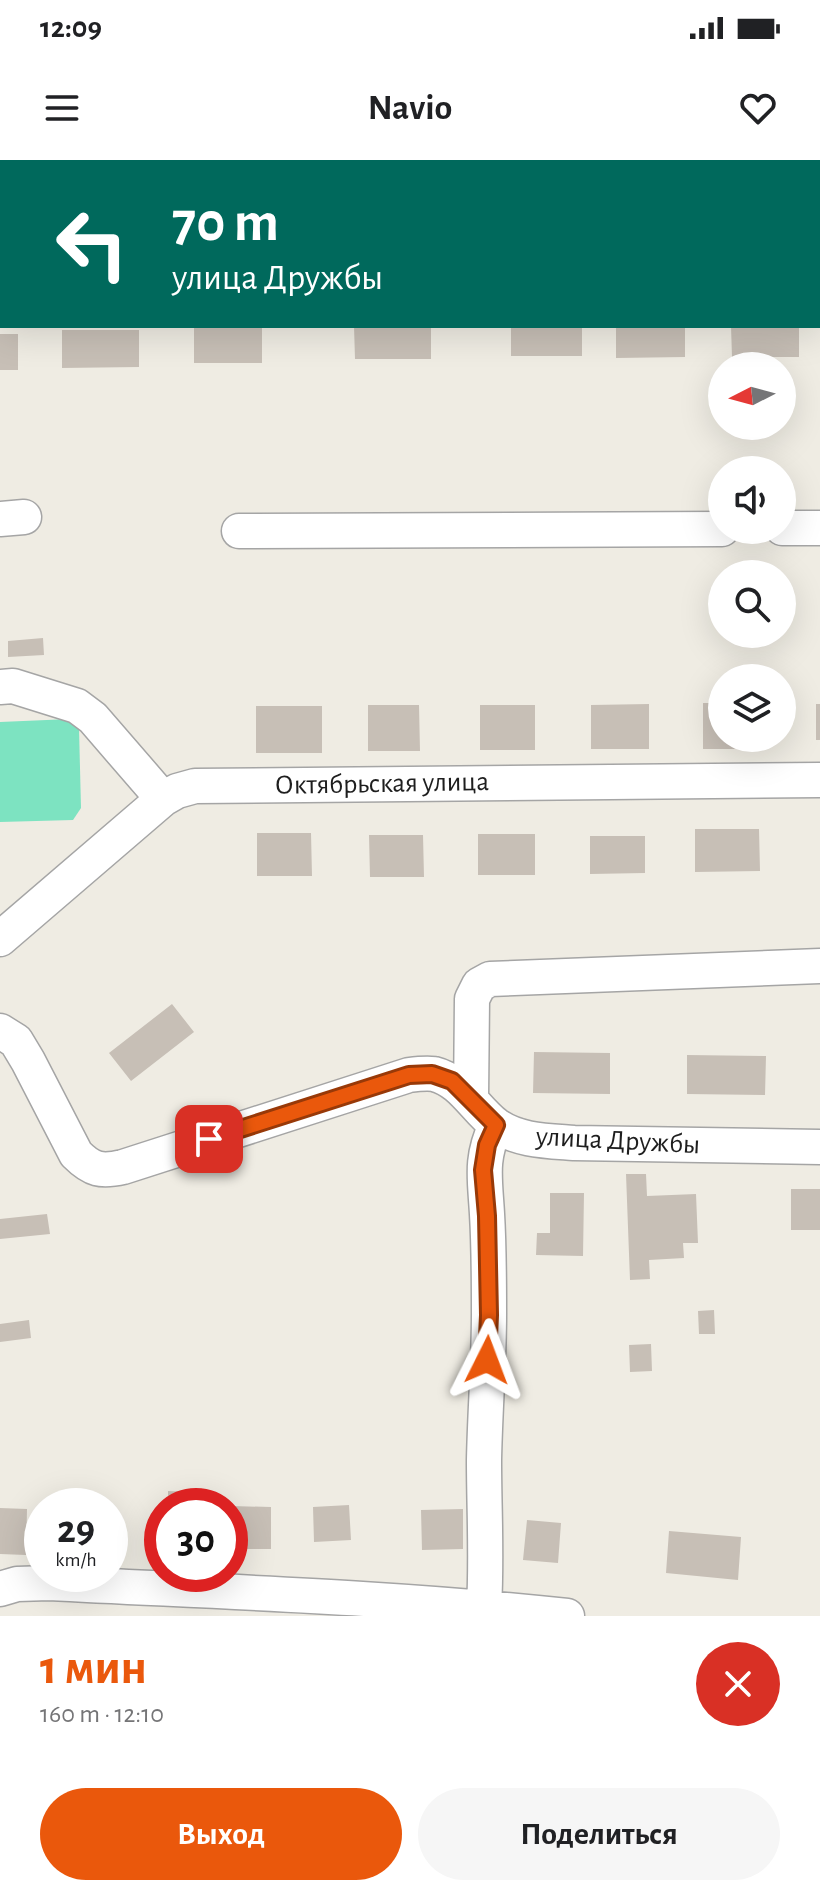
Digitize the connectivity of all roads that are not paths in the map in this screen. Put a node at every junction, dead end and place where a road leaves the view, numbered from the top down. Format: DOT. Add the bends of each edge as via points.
graph roads {
  1 [pos="796,528"];
  2 [pos="820,528"];
  3 [pos="708,529"];
  4 [pos="239,531"];
  5 [pos="0,687"];
  6 [pos="820,780"];
  7 [pos="163,799"];
  8 [pos="0,939"];
  9 [pos="820,966"];
  10 [pos="0,1031"];
  11 [pos="471,1099"];
  12 [pos="496,1125"];
  13 [pos="820,1147"];
  14 [pos="0,1589"];
  15 [pos="484,1607"];
  16 [pos="567,1616"];
  1 -- 2 [label="street"];
  3 -- 4 [label="street"];
  5 -- 7 [label="street" via="13,686 77,706"];
  6 -- 7 [label="street, Октябрьская улица" via="195,786"];
  7 -- 8 [label="street, Октябрьская улица"];
  9 -- 11 [label="street" via="490,979 479,985 472,999"];
  10 -- 11 [label="street, улица Дружбы" via="16,1041 76,1154 88,1166 106,1171 409,1075 432,1074 452,1081"];
  11 -- 12 [label="street, улица Дружбы"];
  12 -- 13 [label="street, улица Дружбы" via="533,1140 574,1143"];
  12 -- 15 [label="street" via="483,1170 489,1315"];
  14 -- 15 [label="street" via="49,1583"];
  15 -- 16 [label="street"];
}
